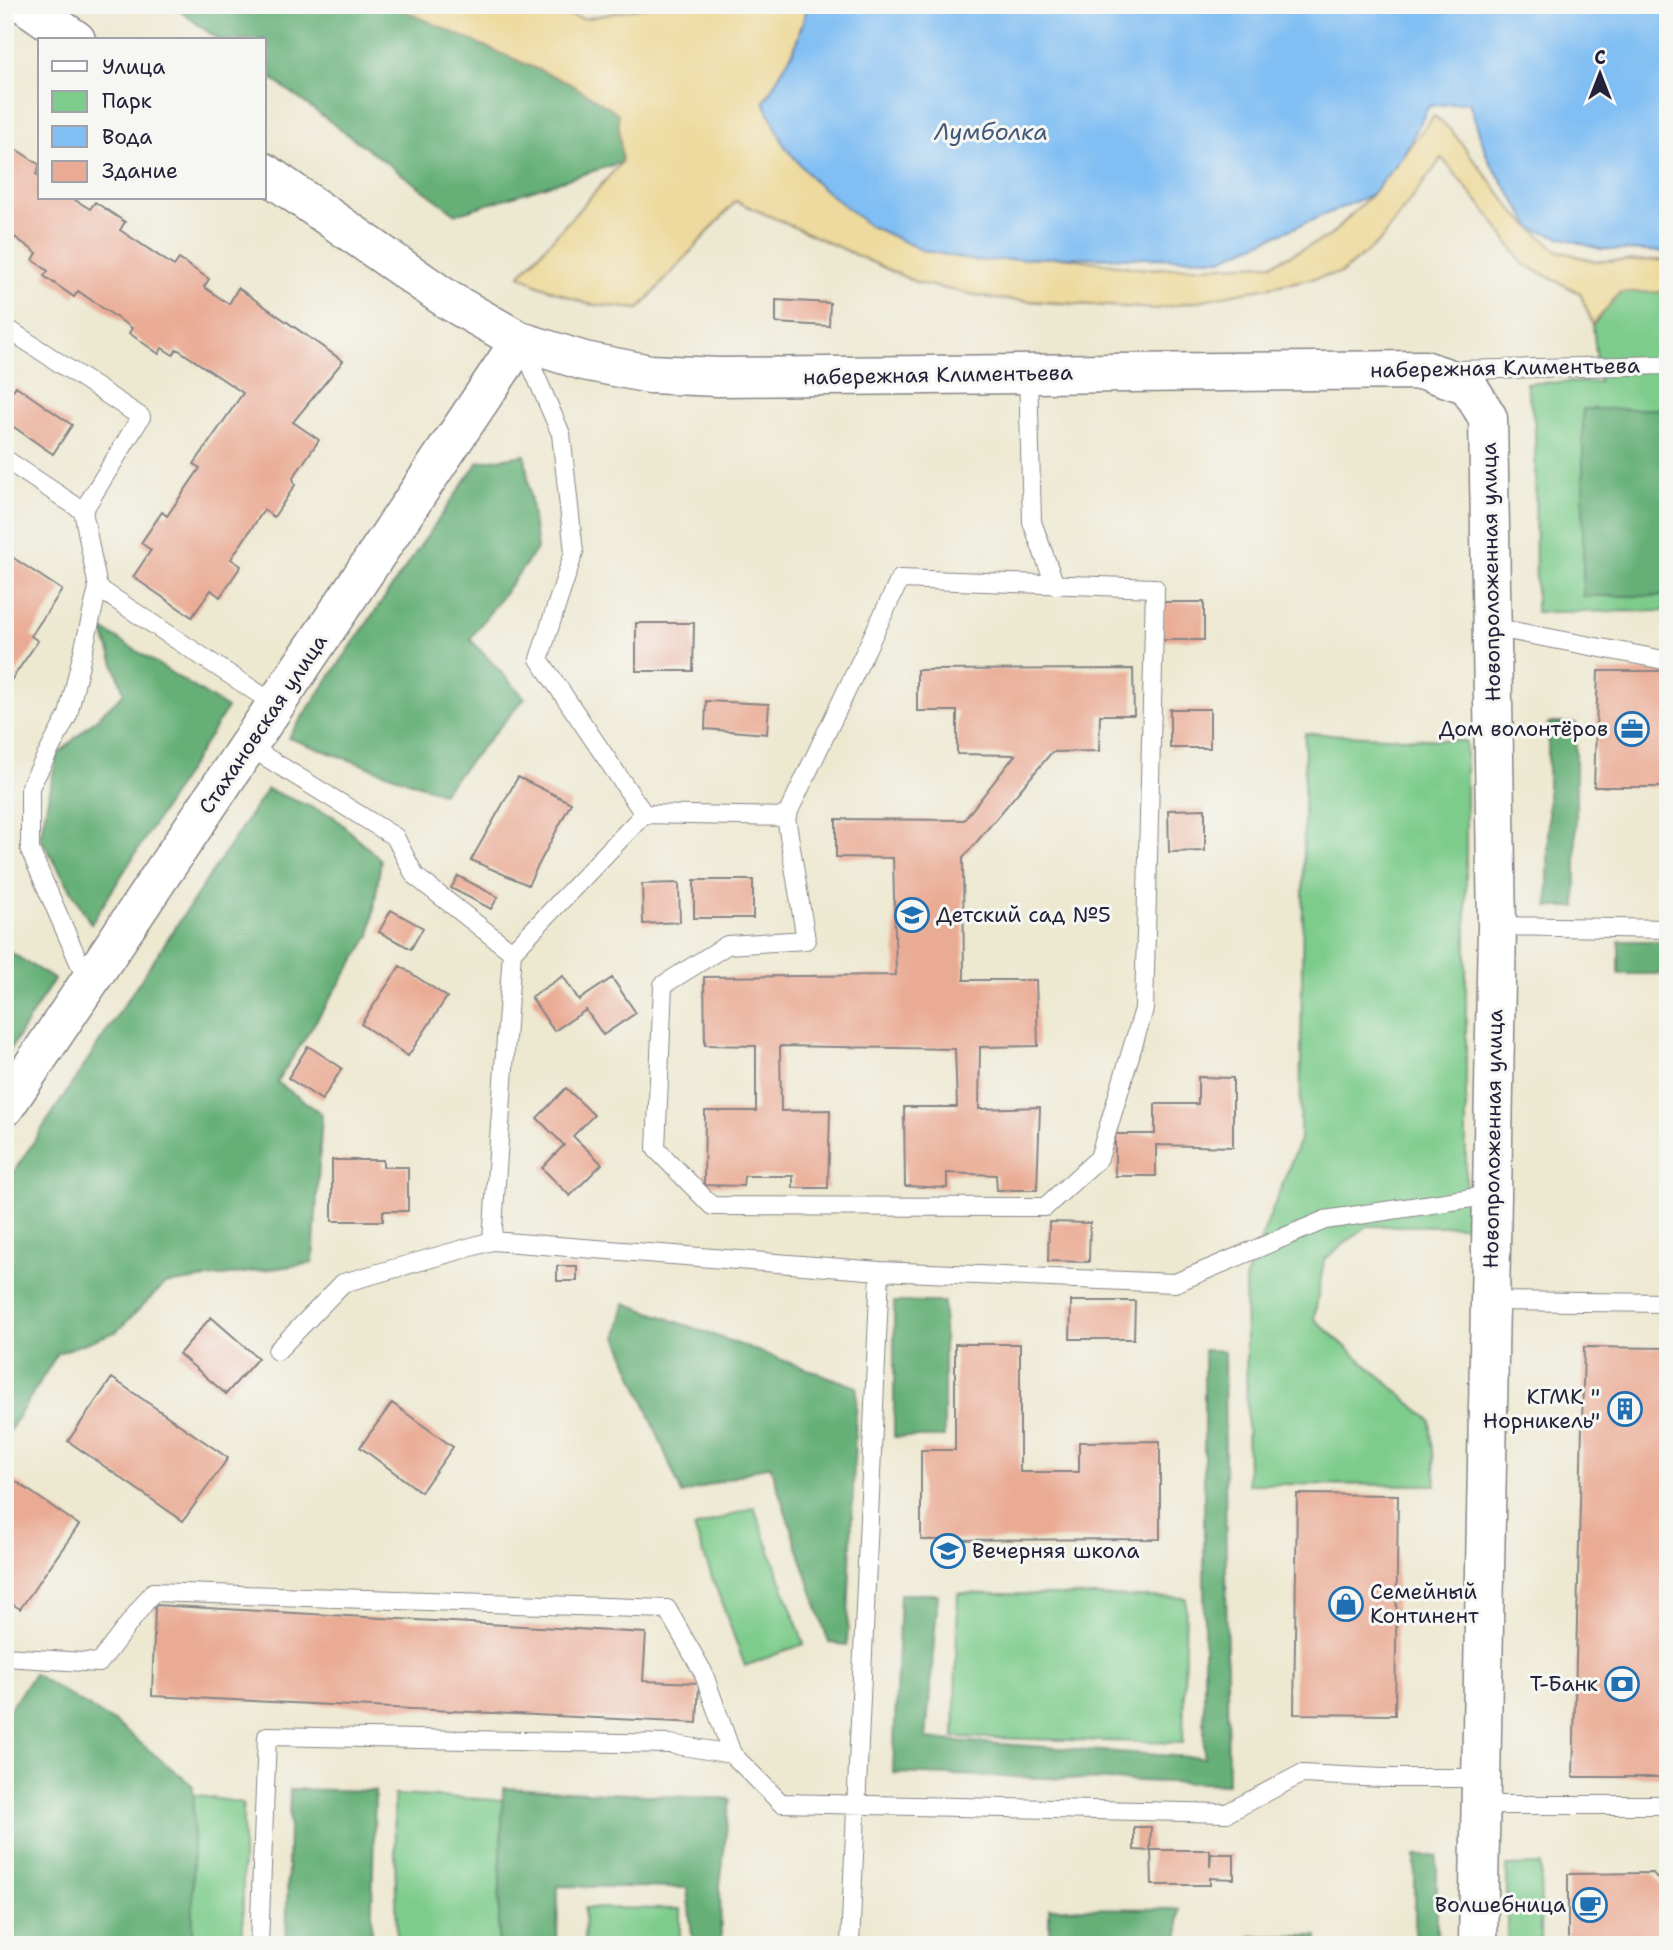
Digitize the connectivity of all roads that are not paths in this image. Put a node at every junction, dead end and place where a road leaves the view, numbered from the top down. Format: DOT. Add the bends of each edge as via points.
graph roads {
  1 [pos="26,5"];
  2 [pos="73,38"];
  3 [pos="266,173"];
  4 [pos="5,327"];
  5 [pos="520,341"];
  6 [pos="1668,365"];
  7 [pos="1424,370"];
  8 [pos="1028,373"];
  9 [pos="5,459"];
  10 [pos="83,511"];
  11 [pos="1055,585"];
  12 [pos="98,588"];
  13 [pos="1491,627"];
  14 [pos="1668,658"];
  15 [pos="276,705"];
  16 [pos="248,746"];
  17 [pos="644,814"];
  18 [pos="786,817"];
  19 [pos="1497,926"];
  20 [pos="1668,929"];
  21 [pos="512,952"];
  22 [pos="89,983"];
  23 [pos="5,1107"];
  24 [pos="1492,1195"];
  25 [pos="492,1241"];
  26 [pos="880,1271"];
  27 [pos="1491,1301"];
  28 [pos="1668,1303"];
  29 [pos="277,1351"];
  30 [pos="5,1657"];
  31 [pos="732,1754"];
  32 [pos="1482,1792"];
  33 [pos="855,1804"];
  34 [pos="1668,1805"];
  35 [pos="259,1945"];
  36 [pos="850,1945"];
  37 [pos="1478,1945"];
  1 -- 2 [label="street"];
  3 -- 5 [label="street, набережная Климентьева" via="448,300"];
  4 -- 10 [label="lane" via="141,417"];
  5 -- 8 [label="street, набережная Климентьева" via="584,361 650,374"];
  5 -- 15 [label="street, Стахановская улица"];
  5 -- 17 [label="lane" via="561,434 575,552 539,659"];
  6 -- 7 [label="lane, набережная Климентьева"];
  7 -- 8 [label="street, набережная Климентьева"];
  7 -- 13 [label="street, Новопроложенная улица" via="1468,385 1488,418"];
  8 -- 11 [label="lane" via="1032,522"];
  9 -- 10 [label="lane"];
  10 -- 12 [label="lane"];
  11 -- 18 [label="lane" via="900,579"];
  11 -- 18 [label="lane" via="1155,588 1144,1009 1099,1158 1045,1208 712,1206 656,1149 663,985 727,945 806,940"];
  12 -- 15 [label="lane"];
  12 -- 22 [label="lane" via="68,715 30,787 30,850"];
  13 -- 14 [label="lane"];
  13 -- 19 [label="street, Новопроложенная улица"];
  15 -- 16 [label="street, Стахановская улица"];
  16 -- 21 [label="lane" via="395,837 415,876"];
  16 -- 22 [label="street, Стахановская улица"];
  17 -- 18 [label="lane"];
  17 -- 21 [label="lane"];
  19 -- 20 [label="lane"];
  19 -- 24 [label="street, Новопроложенная улица"];
  21 -- 25 [label="lane"];
  22 -- 23 [label="street, Стахановская улица"];
  24 -- 26 [label="lane" via="1325,1220 1175,1283"];
  24 -- 27 [label="street, Новопроложенная улица"];
  25 -- 26 [label="lane"];
  25 -- 29 [label="lane" via="343,1283"];
  26 -- 33 [label="lane"];
  27 -- 28 [label="lane"];
  27 -- 32 [label="street, Новопроложенная улица"];
  30 -- 31 [label="lane" via="99,1663 153,1592 667,1609 703,1672"];
  31 -- 33 [label="lane" via="781,1803"];
  31 -- 35 [label="lane" via="670,1744 267,1736"];
  32 -- 33 [label="lane" via="1383,1778 1301,1774 1227,1813"];
  32 -- 34 [label="lane"];
  32 -- 37 [label="street, Новопроложенная улица"];
  33 -- 36 [label="lane"];
}
